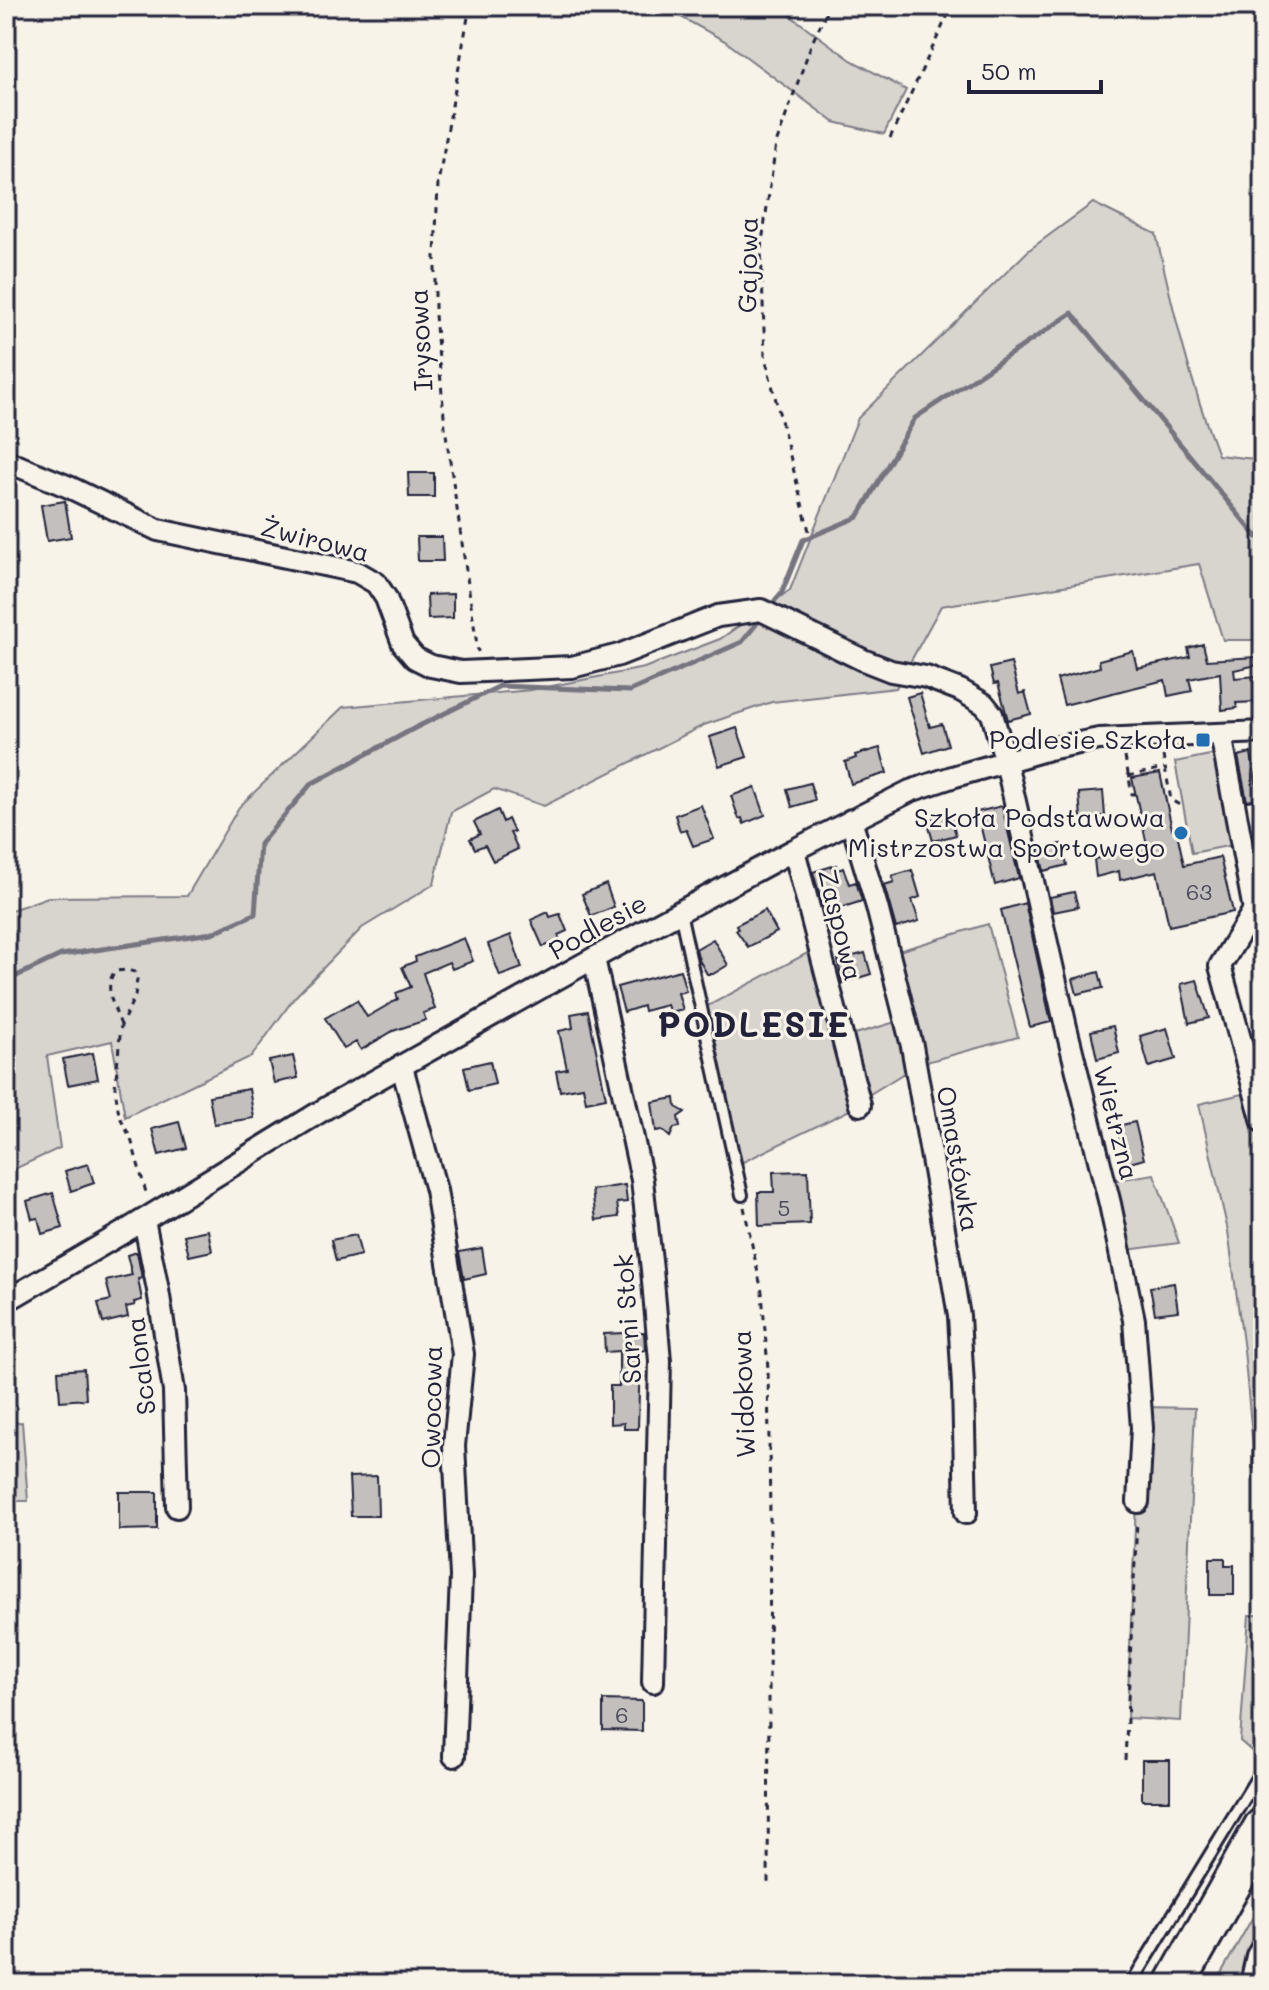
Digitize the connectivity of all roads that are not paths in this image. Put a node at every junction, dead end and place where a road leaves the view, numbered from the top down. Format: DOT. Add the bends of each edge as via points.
graph roads {
  1 [pos="6,461"];
  2 [pos="768,613"];
  3 [pos="1263,732"];
  4 [pos="1221,734"];
  5 [pos="1006,762"];
  6 [pos="851,820"];
  7 [pos="794,850"];
  8 [pos="680,912"];
  9 [pos="594,958"];
  10 [pos="402,1067"];
  11 [pos="860,1105"];
  12 [pos="1263,1122"];
  13 [pos="742,1195"];
  14 [pos="148,1217"];
  15 [pos="6,1301"];
  16 [pos="1138,1502"];
  17 [pos="177,1507"];
  18 [pos="966,1513"];
  19 [pos="653,1682"];
  20 [pos="454,1756"];
  21 [pos="1263,1768"];
  22 [pos="1263,1828"];
  23 [pos="1263,1946"];
  24 [pos="1131,1984"];
  25 [pos="1175,1984"];
  26 [pos="1251,1984"];
  1 -- 2 [label="street, Żwirowa" via="158,530 357,572 376,583 403,644 415,658 461,672 572,667 619,655 718,616"];
  2 -- 5 [label="street, Wietrzna" via="863,660 926,677 984,704"];
  3 -- 4 [label="street, Podlesie"];
  4 -- 5 [label="street, Podlesie" via="1099,739"];
  4 -- 12 [label="street" via="1254,910 1220,966"];
  5 -- 6 [label="street, Podlesie" via="910,791"];
  5 -- 16 [label="street, Wietrzna" via="1134,1320 1142,1428"];
  6 -- 7 [label="street, Podlesie"];
  6 -- 18 [label="street, Omastówka" via="912,1046 959,1316"];
  7 -- 8 [label="street, Podlesie"];
  7 -- 11 [label="street, Zaspowa"];
  8 -- 9 [label="street, Podlesie"];
  8 -- 13 [label="lane"];
  9 -- 10 [label="street, Podlesie"];
  9 -- 19 [label="street, Sarni Stok" via="642,1180 660,1361"];
  10 -- 14 [label="street, Podlesie"];
  10 -- 20 [label="street, Owocowa" via="436,1190 463,1354 454,1446 461,1576"];
  14 -- 15 [label="street, Podlesie"];
  14 -- 17 [label="street, Scalona" via="174,1391"];
  21 -- 24 [label="lane"];
  22 -- 25 [label="highway"];
  23 -- 26 [label="street"];
}
